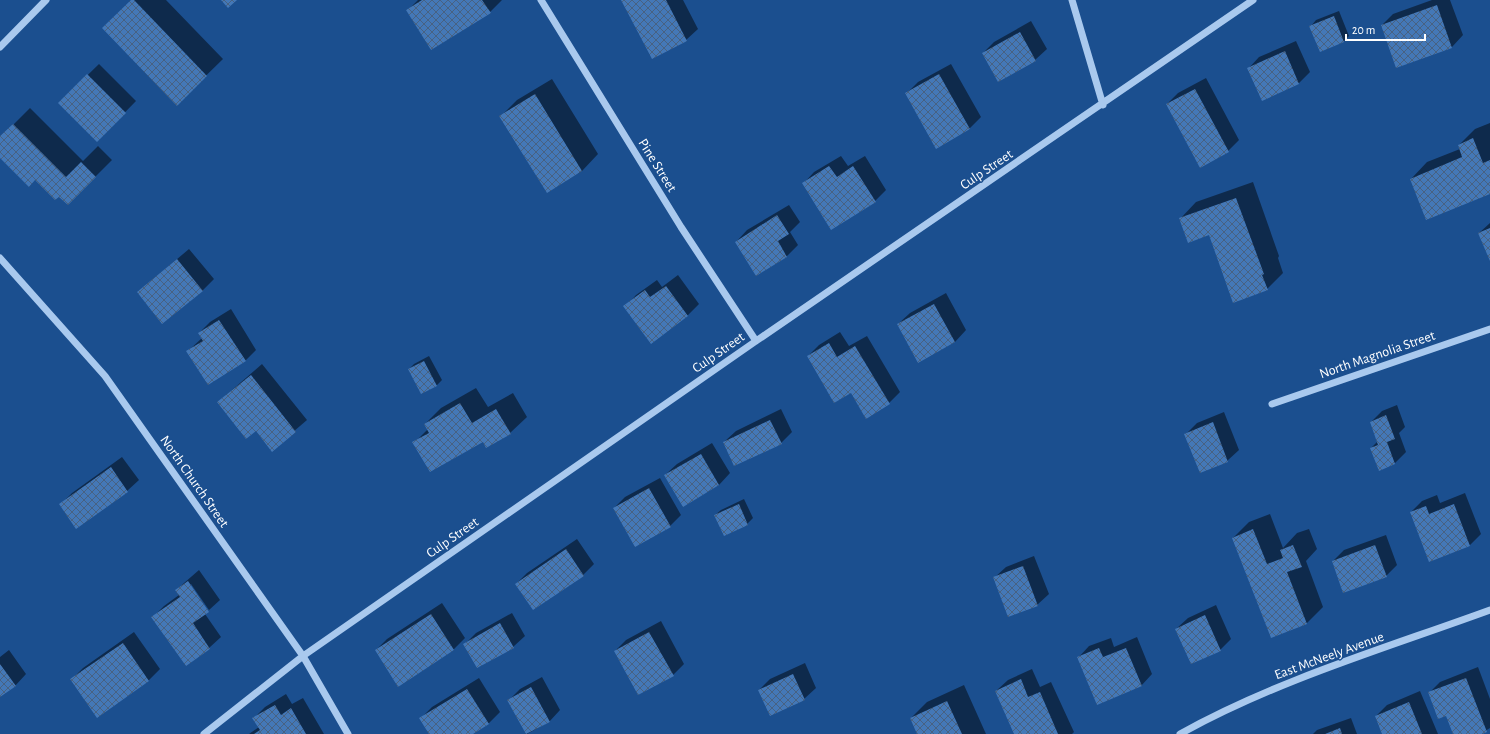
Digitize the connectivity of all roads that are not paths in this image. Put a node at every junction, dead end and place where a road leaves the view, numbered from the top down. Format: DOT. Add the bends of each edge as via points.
graph roads {
  1 [pos="46,0"];
  2 [pos="541,0"];
  3 [pos="1072,0"];
  4 [pos="1253,0"];
  5 [pos="0,47"];
  6 [pos="1103,105"];
  7 [pos="0,258"];
  8 [pos="1490,329"];
  9 [pos="756,341"];
  10 [pos="1272,404"];
  11 [pos="1490,610"];
  12 [pos="303,656"];
  13 [pos="204,734"];
  14 [pos="348,734"];
  15 [pos="1180,734"];
  1 -- 5 [label="street"];
  2 -- 9 [label="street, Pine Street"];
  3 -- 6 [label="street"];
  4 -- 6 [label="street, Culp Street"];
  6 -- 9 [label="street, Culp Street"];
  7 -- 12 [label="street, North Church Street" via="105,376"];
  8 -- 10 [label="street, North Magnolia Street"];
  9 -- 12 [label="street, Culp Street"];
  11 -- 15 [label="street, East McNeely Avenue" via="1284,684"];
  12 -- 13 [label="street, Culp Street"];
  12 -- 14 [label="street, North Church Street"];
}
